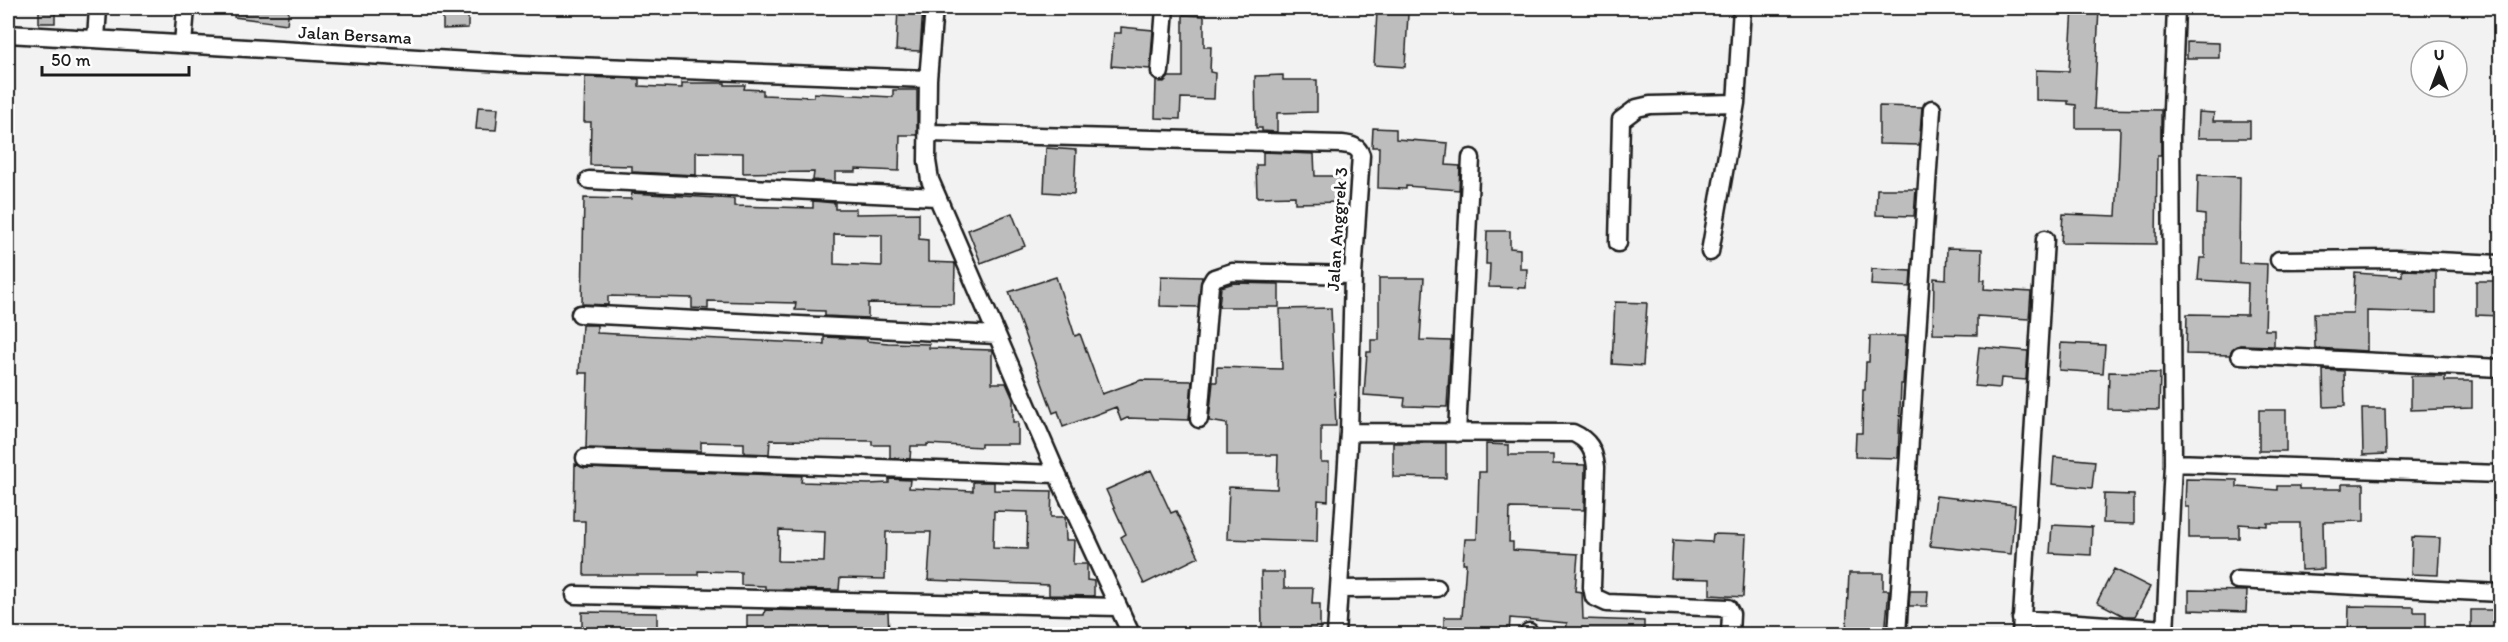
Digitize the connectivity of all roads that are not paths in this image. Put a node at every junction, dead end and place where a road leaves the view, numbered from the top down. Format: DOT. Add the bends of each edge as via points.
graph roads {
  1 [pos="98,8"];
  2 [pos="186,8"];
  3 [pos="934,8"];
  4 [pos="1165,8"];
  5 [pos="1742,8"];
  6 [pos="2176,8"];
  7 [pos="8,34"];
  8 [pos="96,39"];
  9 [pos="183,44"];
  10 [pos="1160,72"];
  11 [pos="928,79"];
  12 [pos="1736,104"];
  13 [pos="1932,109"];
  14 [pos="929,133"];
  15 [pos="1471,158"];
  16 [pos="589,180"];
  17 [pos="936,197"];
  18 [pos="2045,239"];
  19 [pos="1618,243"];
  20 [pos="1710,252"];
  21 [pos="2280,260"];
  22 [pos="2500,264"];
  23 [pos="1353,275"];
  24 [pos="580,314"];
  25 [pos="996,335"];
  26 [pos="2240,355"];
  27 [pos="2500,368"];
  28 [pos="1199,419"];
  29 [pos="1349,432"];
  30 [pos="1456,433"];
  31 [pos="585,458"];
  32 [pos="2173,463"];
  33 [pos="1057,474"];
  34 [pos="2500,474"];
  35 [pos="2237,580"];
  36 [pos="1339,588"];
  37 [pos="1437,588"];
  38 [pos="2500,593"];
  39 [pos="575,595"];
  40 [pos="1117,607"];
  41 [pos="2021,627"];
  42 [pos="2165,632"];
  43 [pos="1131,634"];
  44 [pos="1336,634"];
  45 [pos="1730,634"];
  46 [pos="1897,634"];
  1 -- 8 [label="street"];
  2 -- 9 [label="street"];
  3 -- 11 [label="street"];
  4 -- 10 [label="street"];
  5 -- 12 [label="street"];
  6 -- 32 [label="street" via="2171,135"];
  7 -- 8 [label="street, Jalan Bersama"];
  8 -- 9 [label="street, Jalan Bersama"];
  9 -- 11 [label="street, Jalan Bersama" via="520,64"];
  11 -- 14 [label="street"];
  12 -- 19 [label="street" via="1650,105 1637,108 1621,120"];
  12 -- 20 [label="street"];
  13 -- 46 [label="street"];
  14 -- 17 [label="street" via="927,161"];
  14 -- 23 [label="street, Jalan Anggrek 3" via="1356,147 1361,155"];
  15 -- 30 [label="street"];
  16 -- 17 [label="street"];
  17 -- 25 [label="street"];
  18 -- 41 [label="street"];
  21 -- 22 [label="street" via="2395,259"];
  23 -- 28 [label="street" via="1233,272 1214,278 1210,285"];
  23 -- 29 [label="street, Jalan Anggrek 3"];
  24 -- 25 [label="street"];
  25 -- 33 [label="street"];
  26 -- 27 [label="street"];
  29 -- 30 [label="street"];
  29 -- 36 [label="street, Jalan Anggrek 3"];
  30 -- 45 [label="street" via="1573,433 1584,438 1594,453 1596,467 1594,597 1607,603 1728,608"];
  31 -- 33 [label="street"];
  32 -- 34 [label="street"];
  32 -- 42 [label="street"];
  33 -- 40 [label="street"];
  35 -- 38 [label="street"];
  36 -- 37 [label="street"];
  36 -- 44 [label="street, Jalan Anggrek 3"];
  39 -- 40 [label="street"];
  40 -- 43 [label="street"];
  41 -- 42 [label="street"];
}
